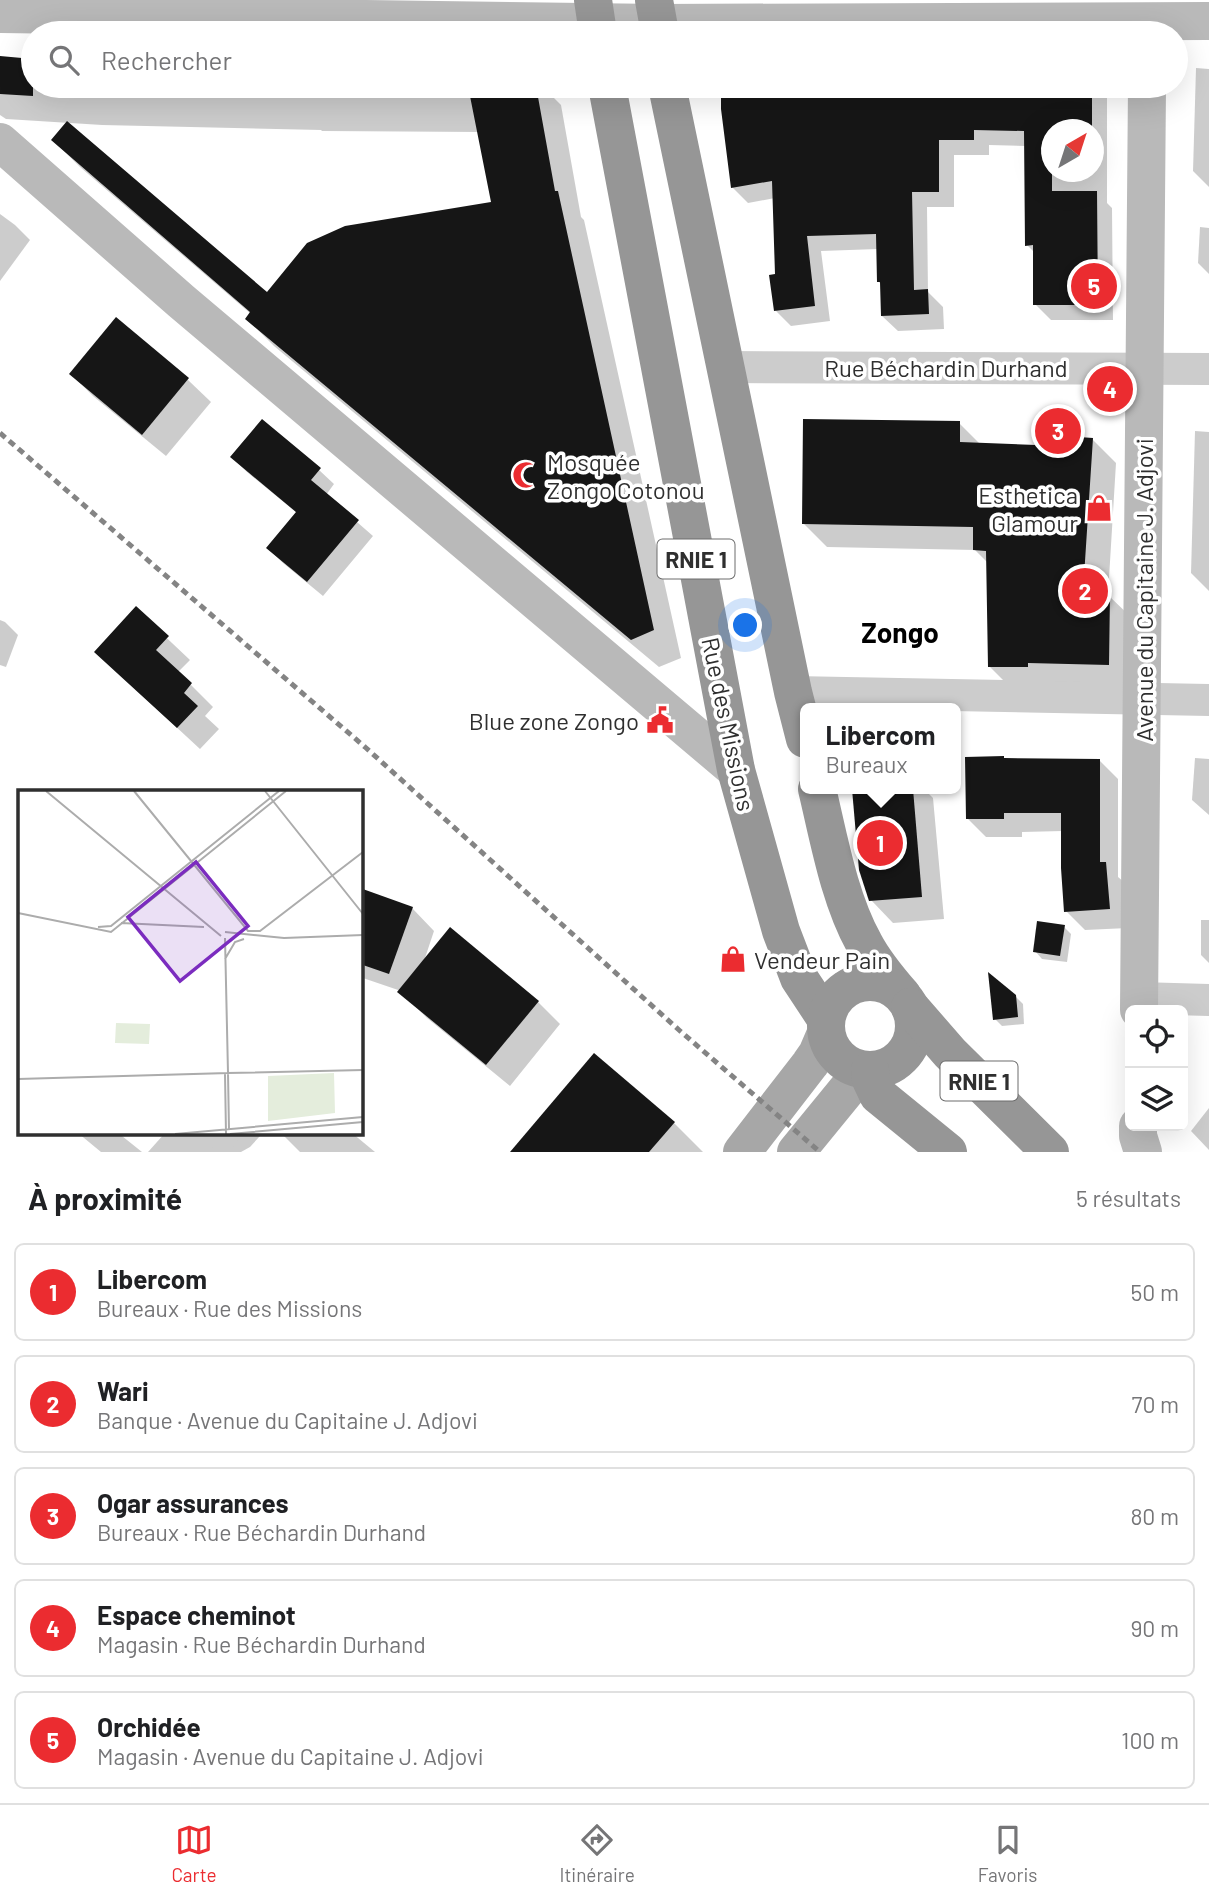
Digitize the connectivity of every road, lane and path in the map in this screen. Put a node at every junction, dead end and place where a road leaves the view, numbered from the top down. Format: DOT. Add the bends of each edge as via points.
graph roads {
  1 [pos="0,14"];
  2 [pos="595,18"];
  3 [pos="1148,18"];
  4 [pos="658,19"];
  5 [pos="1209,21"];
  6 [pos="609,98"];
  7 [pos="669,98"];
  8 [pos="1147,98"];
  9 [pos="0,142"];
  10 [pos="725,367"];
  11 [pos="1144,368"];
  12 [pos="1209,369"];
  13 [pos="793,692"];
  14 [pos="1142,699"];
  15 [pos="1209,700"];
  16 [pos="800,719"];
  17 [pos="736,770"];
  18 [pos="818,794"];
  19 [pos="1209,1000"];
  20 [pos="906,1001"];
  21 [pos="1139,1004"];
  22 [pos="826,1026"];
  23 [pos="866,1070"];
  24 [pos="1138,1131"];
  25 [pos="230,1138"];
  26 [pos="219,1152"];
  27 [pos="742,1152"];
  28 [pos="796,1152"];
  29 [pos="948,1152"];
  30 [pos="1050,1152"];
  31 [pos="1143,1152"];
  1 -- 2 [label="street"];
  2 -- 4 [label="street"];
  3 -- 4 [label="street"];
  3 -- 5 [label="street"];
  6 -- 17 [label="highway, Rue des Missions / RNIE 1"];
  7 -- 10 [label="highway, RNIE 1"];
  8 -- 11 [label="street, Avenue du Capitaine J. Adjovi"];
  9 -- 17 [label="street"];
  10 -- 11 [label="street, Rue Béchardin Durhand"];
  10 -- 13 [label="highway, RNIE 1"];
  11 -- 12 [label="street, Rue Béchardin Durhand"];
  11 -- 14 [label="street, Avenue du Capitaine J. Adjovi"];
  13 -- 14 [label="street"];
  13 -- 16 [label="highway, RNIE 1"];
  14 -- 15 [label="street"];
  14 -- 21 [label="street, Avenue du Capitaine J. Adjovi"];
  17 -- 22 [label="highway, Rue des Missions / RNIE 1" via="781,931 799,978"];
  18 -- 20 [label="highway, RNIE 1" via="850,912 875,961"];
  19 -- 21 [label="street"];
  20 -- 22 [label="highway, RNIE 1" via="891,987 863,982 839,995"];
  20 -- 23 [label="highway, RNIE 1" via="914,1020 909,1048 890,1066"];
  20 -- 30 [label="highway, RNIE 1" via="950,1053"];
  22 -- 23 [label="highway, RNIE 1" via="838,1057"];
  22 -- 27 [label="main road" via="817,1054"];
  23 -- 28 [label="main road"];
  23 -- 29 [label="highway, RNIE 1" via="878,1095"];
  24 -- 31 [label="street"];
  25 -- 26 [label="lane"];
}
